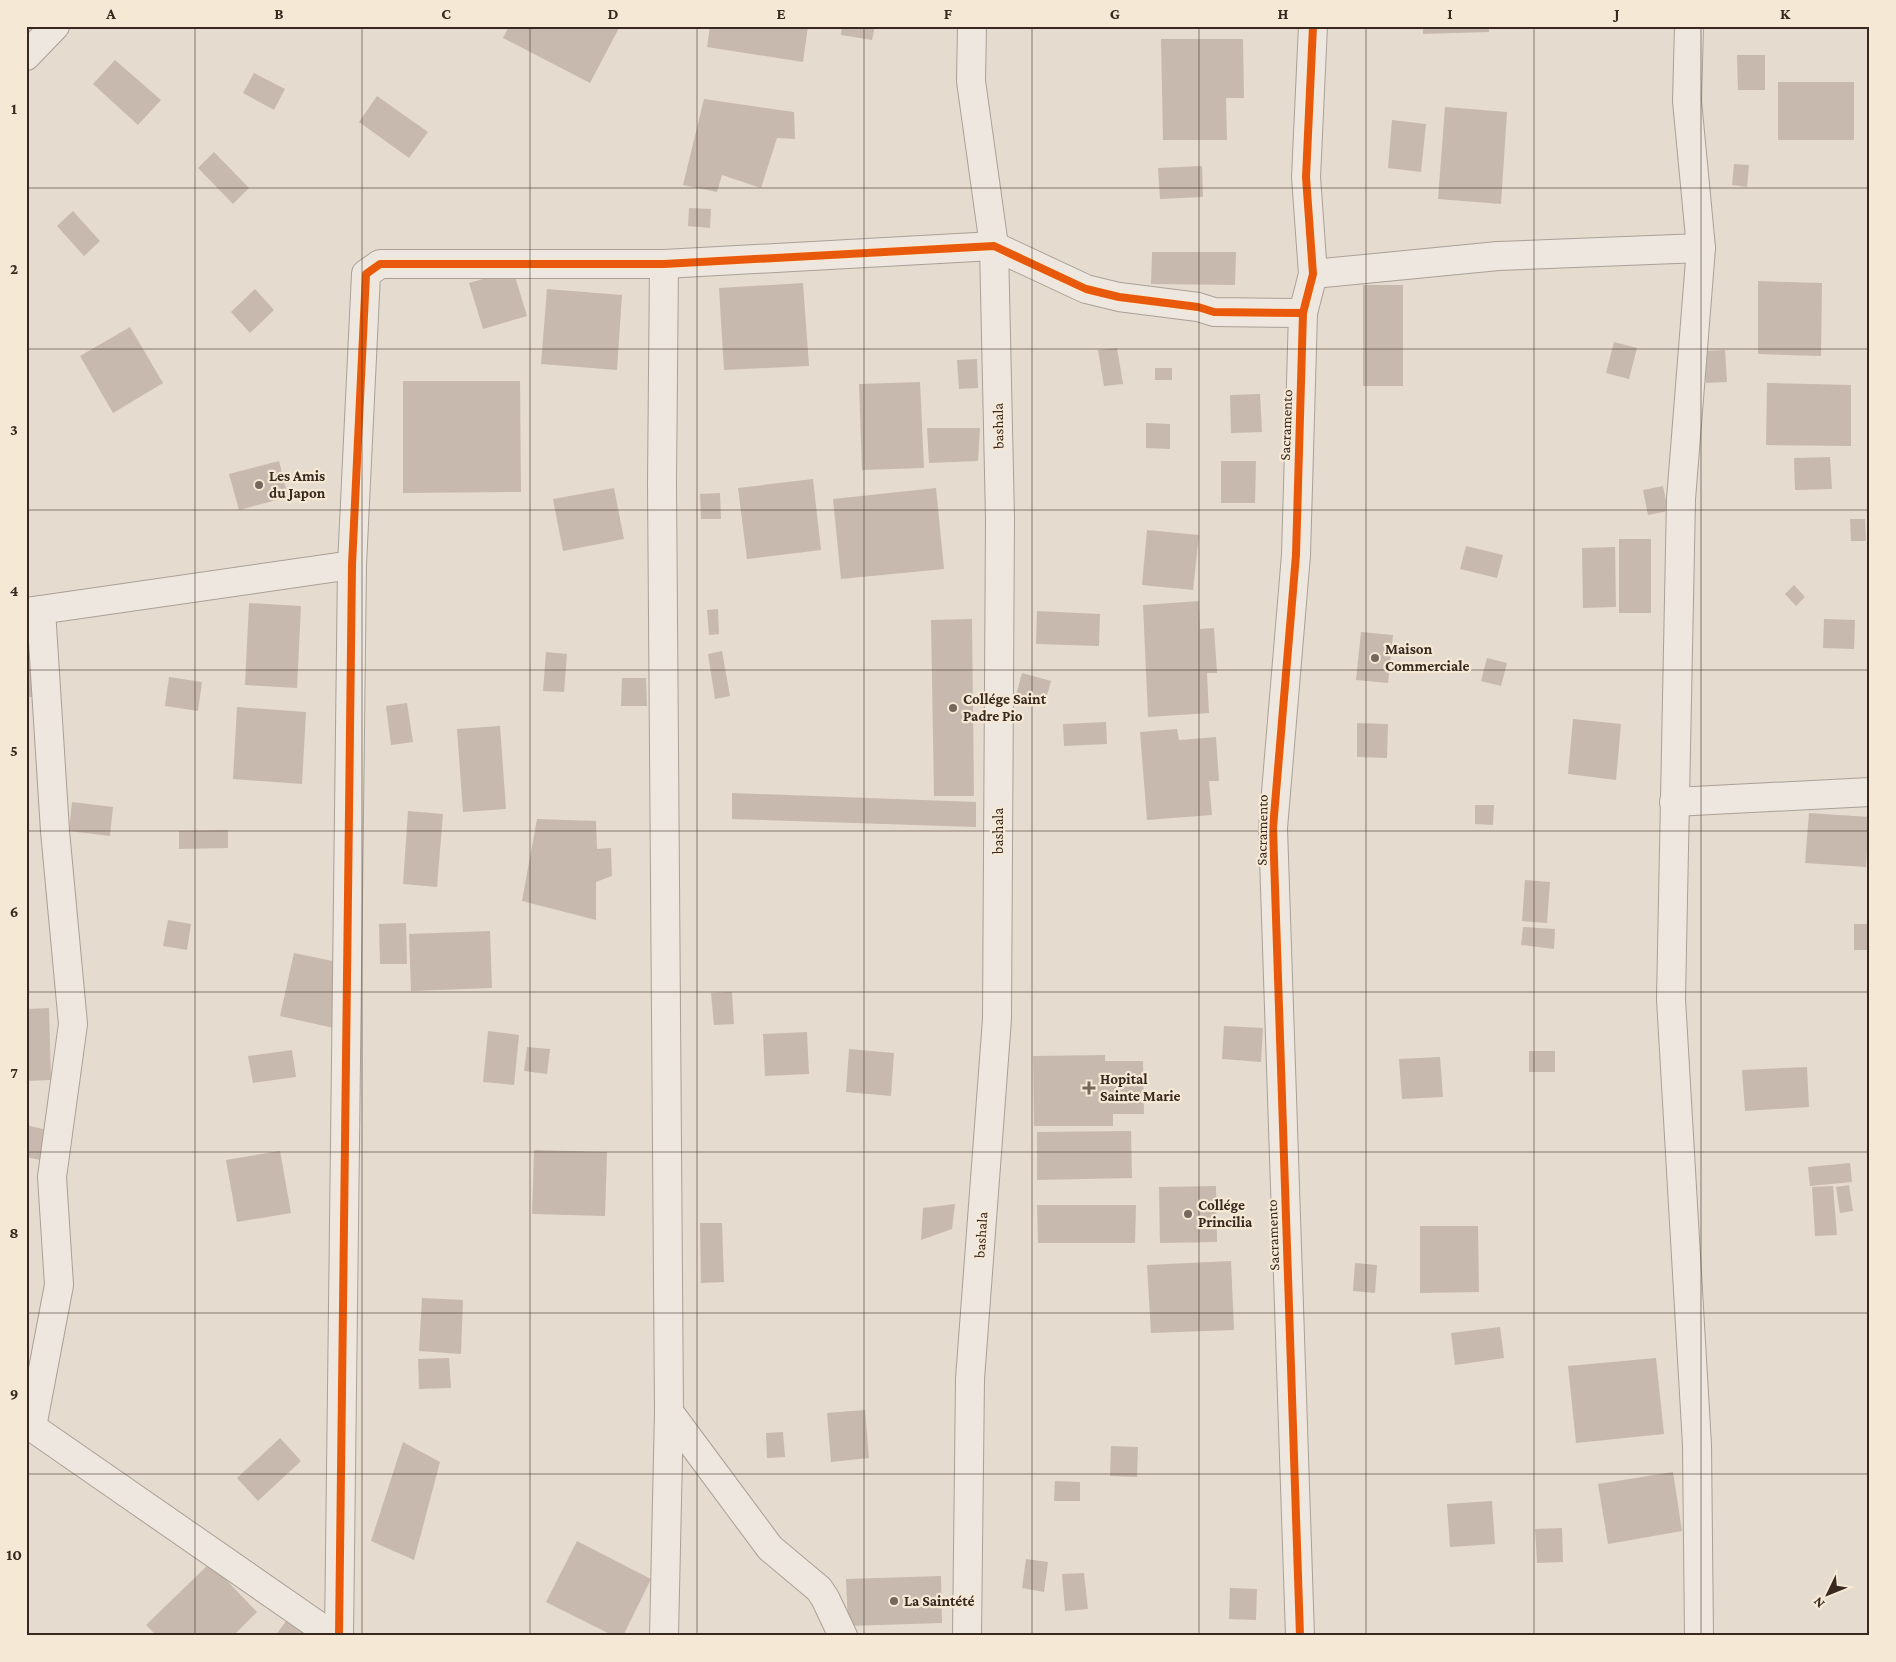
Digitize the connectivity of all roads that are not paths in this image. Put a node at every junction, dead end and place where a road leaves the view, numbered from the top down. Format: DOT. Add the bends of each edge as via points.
graph roads {
  1 [pos="54,26"];
  2 [pos="972,26"];
  3 [pos="1313,26"];
  4 [pos="1690,26"];
  5 [pos="26,56"];
  6 [pos="994,246"];
  7 [pos="1701,248"];
  8 [pos="664,264"];
  9 [pos="1313,274"];
  10 [pos="1303,313"];
  11 [pos="352,565"];
  12 [pos="34,610"];
  13 [pos="1870,792"];
  14 [pos="1674,802"];
  15 [pos="669,1412"];
  16 [pos="29,1425"];
  17 [pos="333,1636"];
  18 [pos="339,1636"];
  19 [pos="664,1636"];
  20 [pos="843,1636"];
  21 [pos="966,1636"];
  22 [pos="1300,1636"];
  23 [pos="1699,1636"];
  1 -- 5 [label="street"];
  2 -- 6 [label="street, bashala" via="971,81"];
  3 -- 9 [label="street, Sacramento" via="1306,177"];
  4 -- 7 [label="street" via="1687,101"];
  6 -- 8 [label="street"];
  6 -- 10 [label="street" via="1086,288 1119,297 1214,312"];
  6 -- 21 [label="street, bashala" via="1000,518 997,1019 970,1380"];
  7 -- 9 [label="street" via="1498,256"];
  7 -- 14 [label="street" via="1681,499"];
  8 -- 11 [label="street" via="380,264 366,274"];
  8 -- 15 [label="street" via="662,483"];
  9 -- 10 [label="street, Sacramento"];
  10 -- 22 [label="street, Sacramento" via="1296,555 1273,828"];
  11 -- 12 [label="street"];
  11 -- 18 [label="street"];
  12 -- 16 [label="street" via="74,1024 52,1177 59,1286"];
  13 -- 14 [label="street"];
  14 -- 23 [label="street" via="1671,999 1697,1445"];
  15 -- 19 [label="street"];
  15 -- 20 [label="street" via="770,1548 819,1589"];
  16 -- 17 [label="street"];
}
